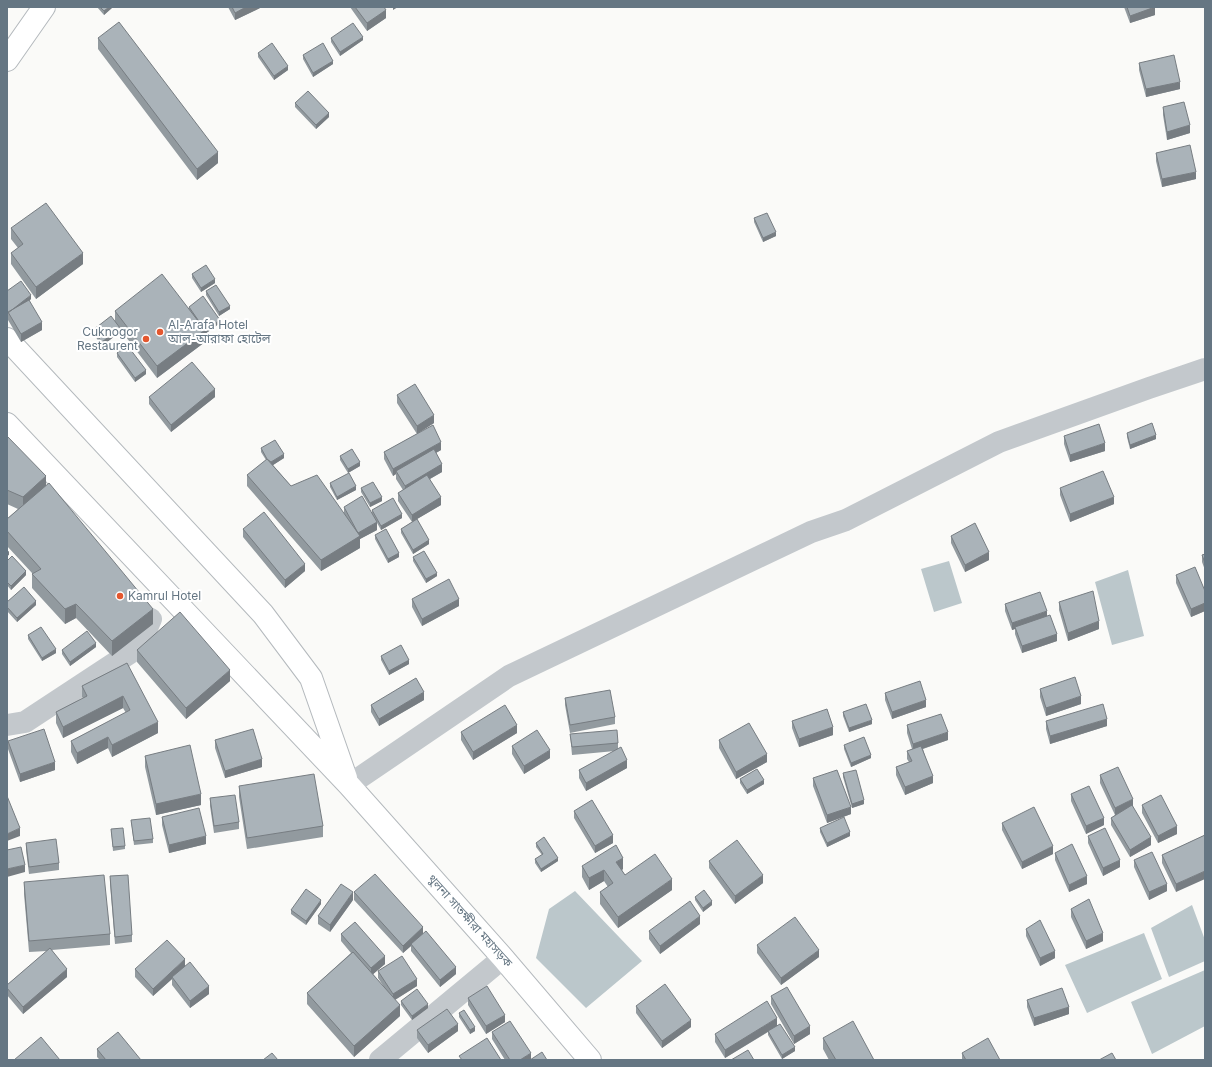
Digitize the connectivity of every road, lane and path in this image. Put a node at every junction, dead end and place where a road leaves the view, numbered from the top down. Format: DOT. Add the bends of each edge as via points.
graph roads {
  1 [pos="44,7"];
  2 [pos="7,60"];
  3 [pos="7,340"];
  4 [pos="1205,369"];
  5 [pos="7,424"];
  6 [pos="151,619"];
  7 [pos="7,725"];
  8 [pos="349,785"];
  9 [pos="503,958"];
  10 [pos="380,1060"];
  11 [pos="590,1060"];
  1 -- 2 [label="highway"];
  3 -- 8 [label="highway" via="263,614 311,678"];
  4 -- 8 [label="street" via="999,442 846,520 811,532 509,676"];
  5 -- 8 [label="highway, থুলনা সাতক্ষীরা মহাসড়ক"];
  6 -- 7 [label="street" via="139,647 25,722"];
  8 -- 9 [label="highway, থুলনা সাতক্ষীরা মহাসড়ক"];
  9 -- 10 [label="street"];
  9 -- 11 [label="highway, থুলনা সাতক্ষীরা মহাসড়ক"];
}
